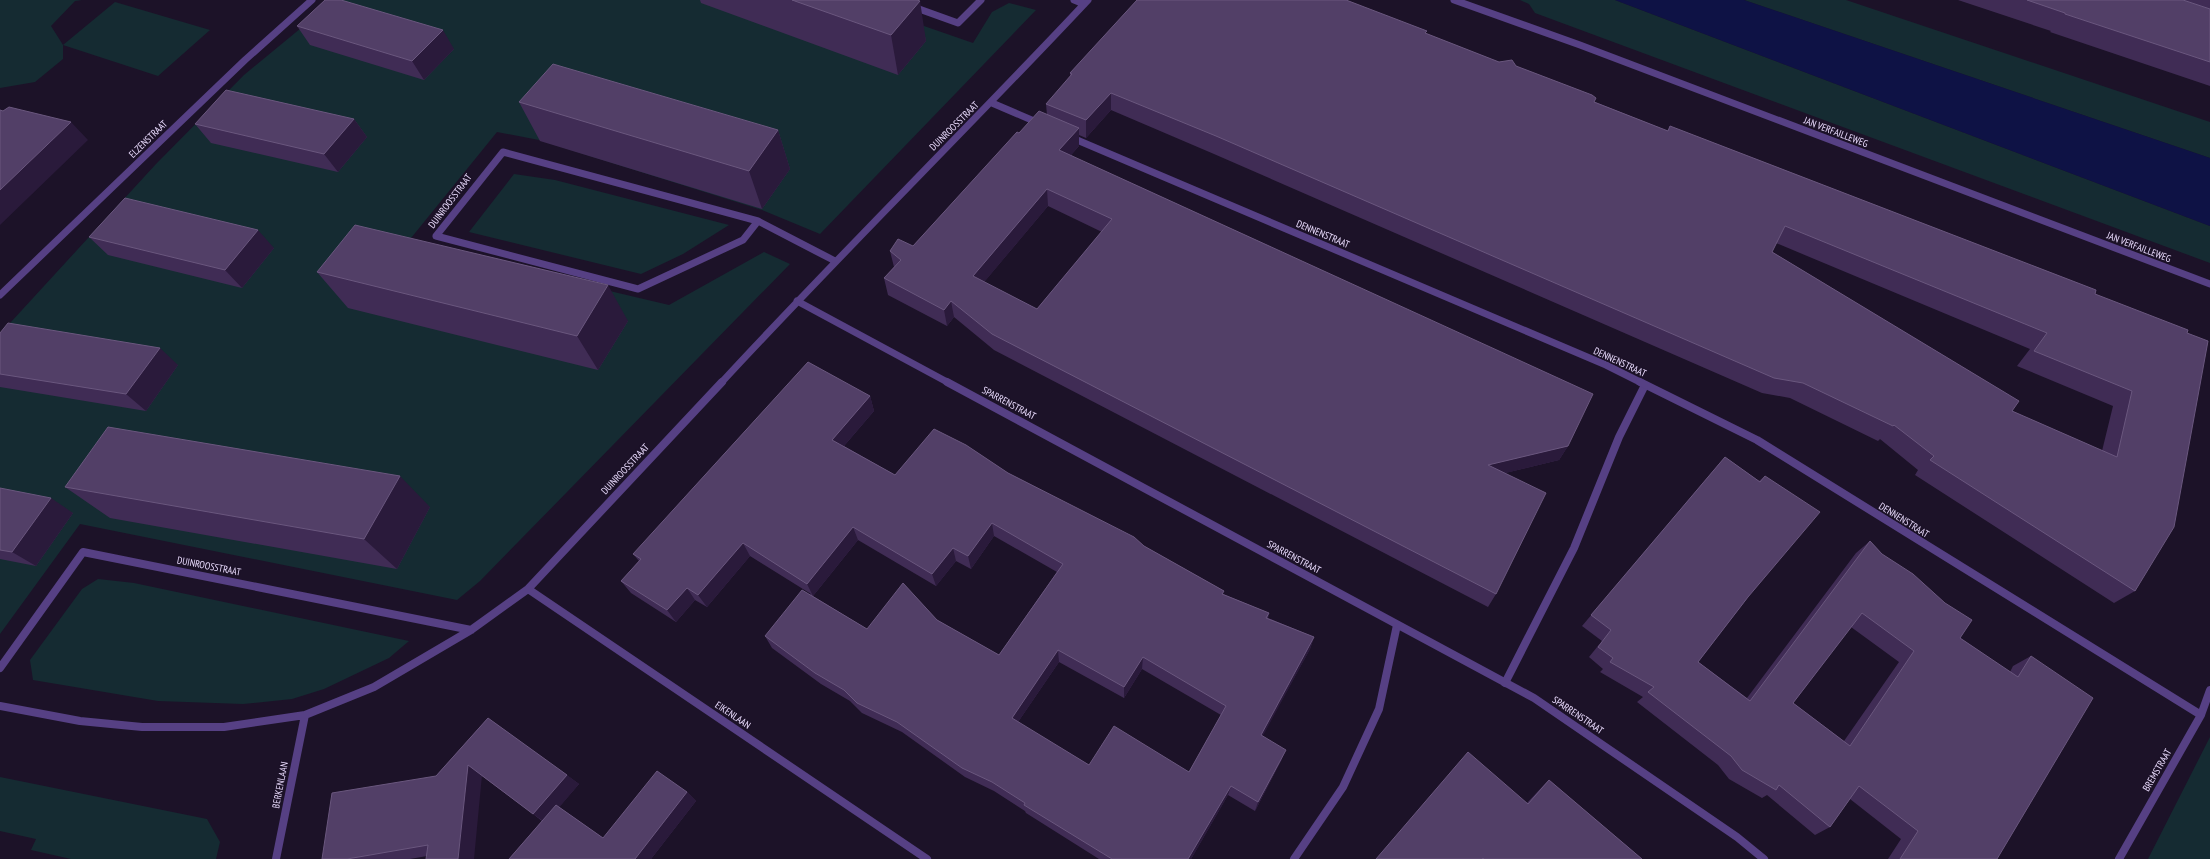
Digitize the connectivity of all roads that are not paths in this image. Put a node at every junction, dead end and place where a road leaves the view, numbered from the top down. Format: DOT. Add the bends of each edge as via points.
graph roads {
  1 [pos="312,0"];
  2 [pos="894,0"];
  3 [pos="981,0"];
  4 [pos="1074,0"];
  5 [pos="1454,0"];
  6 [pos="1086,2"];
  7 [pos="992,103"];
  8 [pos="1050,128"];
  9 [pos="1064,134"];
  10 [pos="758,220"];
  11 [pos="835,261"];
  12 [pos="2210,284"];
  13 [pos="1,291"];
  14 [pos="797,301"];
  15 [pos="1645,385"];
  16 [pos="528,589"];
  17 [pos="1397,625"];
  18 [pos="471,630"];
  19 [pos="0,668"];
  20 [pos="1505,683"];
  21 [pos="2210,690"];
  22 [pos="0,706"];
  23 [pos="305,715"];
  24 [pos="2201,715"];
  25 [pos="276,859"];
  26 [pos="926,859"];
  27 [pos="1294,859"];
  28 [pos="1764,859"];
  29 [pos="2119,859"];
  1 -- 13 [label="street, ELZENSTRAAT"];
  2 -- 3 [label="street" via="958,23"];
  4 -- 6 [label="street, DUINROOSSTRAAT"];
  5 -- 12 [label="street, JAN VERFAILLEWEG"];
  6 -- 7 [label="street, DUINROOSSTRAAT"];
  7 -- 8 [label="street"];
  7 -- 11 [label="street, DUINROOSSTRAAT"];
  9 -- 15 [label="street, DENNENSTRAAT" via="1606,365"];
  10 -- 10 [label="street, DUINROOSSTRAAT" via="743,240 638,288 436,236 503,152"];
  10 -- 11 [label="street, DUINROOSSTRAAT"];
  11 -- 14 [label="street, DUINROOSSTRAAT"];
  14 -- 16 [label="street, DUINROOSSTRAAT"];
  14 -- 17 [label="street, SPARRENSTRAAT"];
  15 -- 20 [label="street" via="1619,437 1574,548"];
  15 -- 24 [label="street, DENNENSTRAAT" via="1757,440"];
  16 -- 18 [label="street, DUINROOSSTRAAT"];
  16 -- 26 [label="street, EIKENLAAN"];
  17 -- 20 [label="street, SPARRENSTRAAT"];
  17 -- 27 [label="street" via="1378,709 1343,787"];
  18 -- 19 [label="street, DUINROOSSTRAAT" via="83,552"];
  18 -- 23 [label="street, DUINROOSSTRAAT" via="374,687"];
  20 -- 28 [label="street, SPARRENSTRAAT" via="1534,698 1737,837"];
  21 -- 24 [label="street, BREMSTRAAT"];
  22 -- 23 [label="street, DUINROOSSTRAAT" via="80,721 142,727 224,727"];
  23 -- 25 [label="street, BERKENLAAN"];
  24 -- 29 [label="street, BREMSTRAAT"];
}
